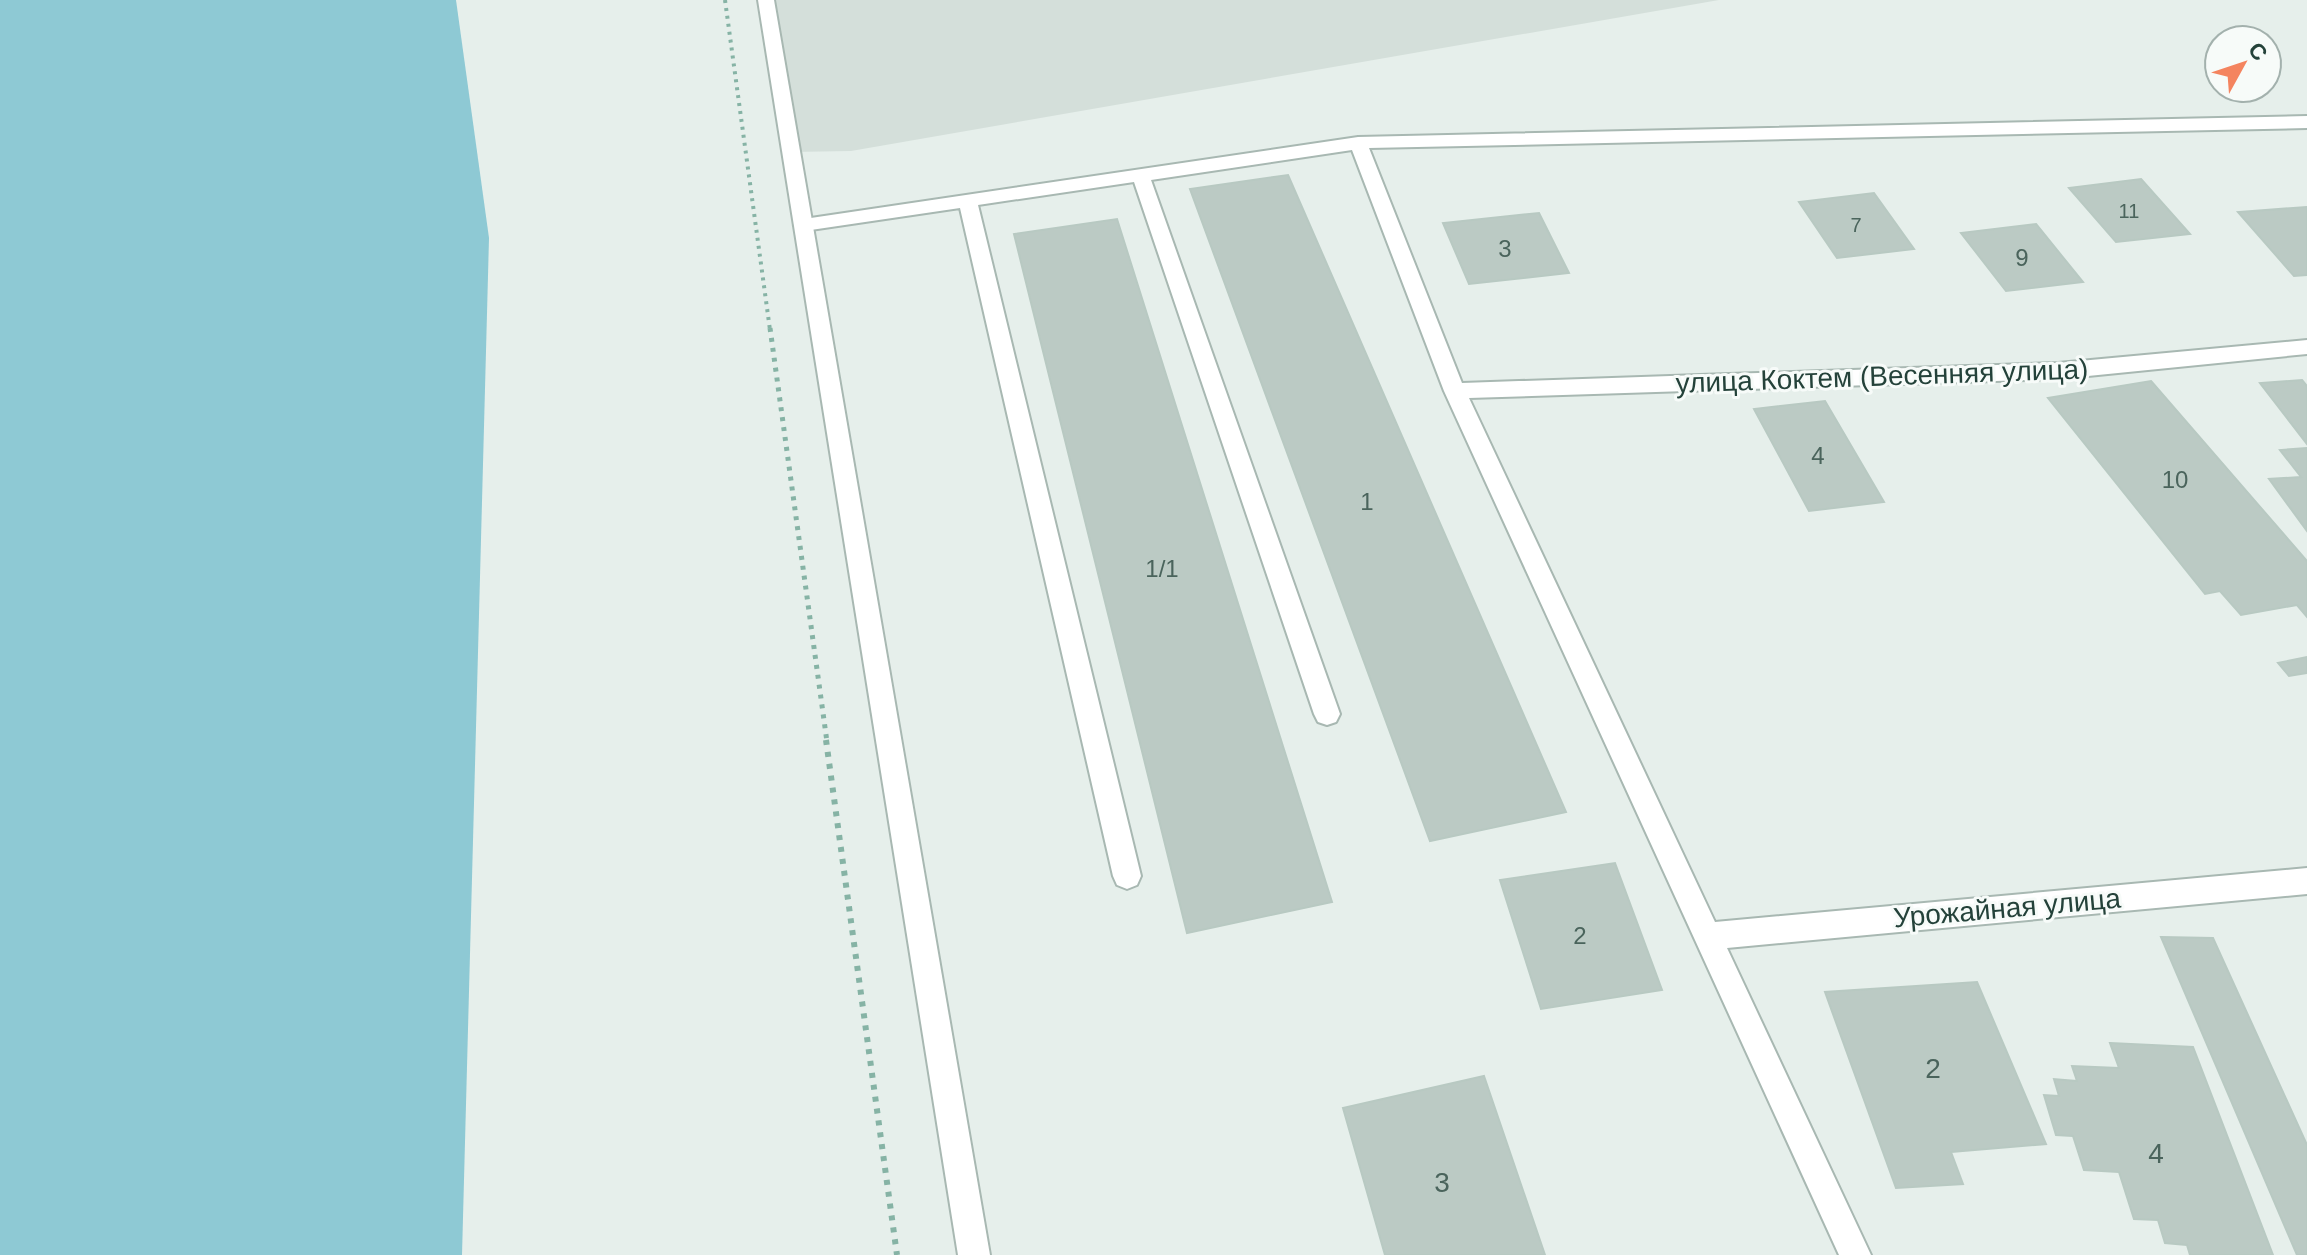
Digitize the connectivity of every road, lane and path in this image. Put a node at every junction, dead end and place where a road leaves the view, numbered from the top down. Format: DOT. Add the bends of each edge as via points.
graph roads {
  1 [pos="725,0"];
  2 [pos="766,0"];
  3 [pos="2307,122"];
  4 [pos="1358,143"];
  5 [pos="1141,176"];
  6 [pos="968,201"];
  7 [pos="804,225"];
  8 [pos="2307,347"];
  9 [pos="1455,391"];
  10 [pos="1327,714"];
  11 [pos="1127,876"];
  12 [pos="2307,881"];
  13 [pos="1707,936"];
  14 [pos="897,1255"];
  15 [pos="974,1255"];
  16 [pos="1855,1255"];
  1 -- 14 [label="path"];
  2 -- 7 [label="street"];
  3 -- 4 [label="street"];
  4 -- 5 [label="street"];
  4 -- 9 [label="street"];
  5 -- 6 [label="street"];
  5 -- 10 [label="street"];
  6 -- 7 [label="street"];
  6 -- 11 [label="street"];
  7 -- 15 [label="street"];
  8 -- 9 [label="street, улица Коктем (Весенняя улица)" via="2058,371"];
  9 -- 13 [label="street"];
  12 -- 13 [label="street, Урожайная улица"];
  13 -- 16 [label="street"];
}
